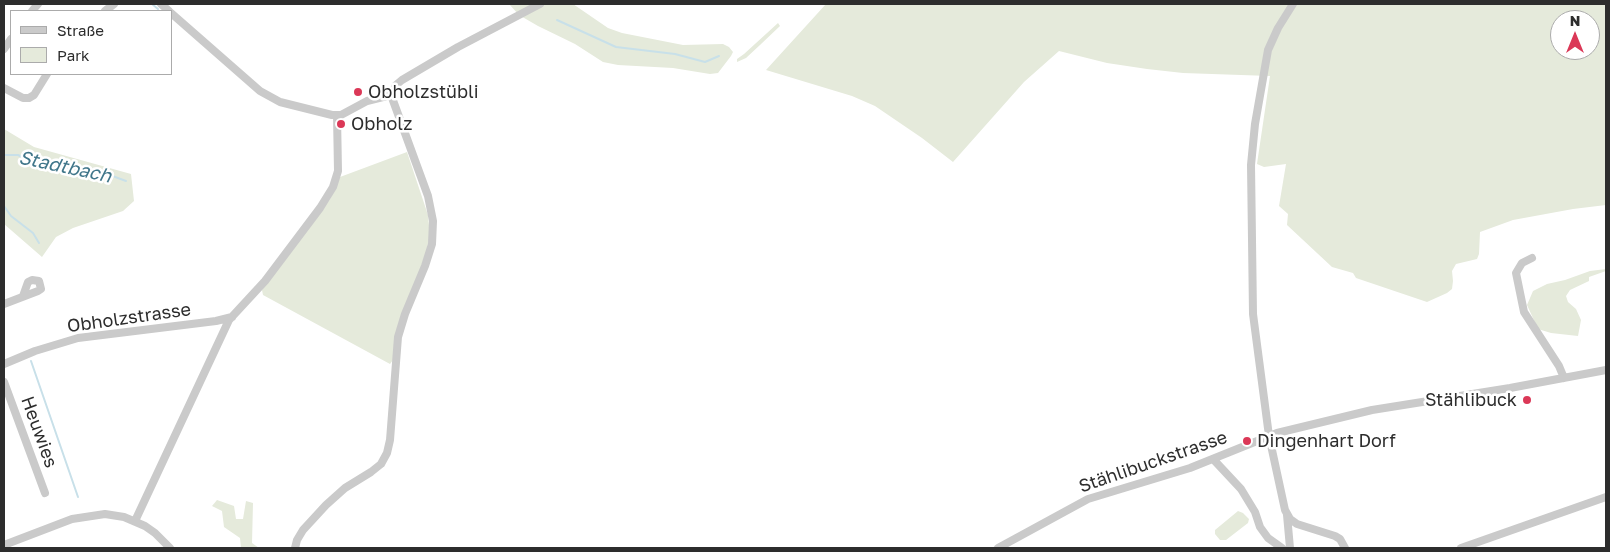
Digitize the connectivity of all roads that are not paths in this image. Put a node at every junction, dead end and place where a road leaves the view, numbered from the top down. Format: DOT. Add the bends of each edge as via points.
graph roads {
  1 [pos="540,4"];
  2 [pos="1292,6"];
  3 [pos="172,14"];
  4 [pos="46,75"];
  5 [pos="4,88"];
  6 [pos="391,95"];
  7 [pos="337,115"];
  8 [pos="1532,258"];
  9 [pos="23,296"];
  10 [pos="4,304"];
  11 [pos="232,317"];
  12 [pos="4,364"];
  13 [pos="1606,370"];
  14 [pos="1564,378"];
  15 [pos="4,382"];
  16 [pos="1269,436"];
  17 [pos="1213,459"];
  18 [pos="45,493"];
  19 [pos="1606,497"];
  20 [pos="1287,515"];
  21 [pos="135,521"];
  22 [pos="5,542"];
  23 [pos="170,548"];
  24 [pos="295,548"];
  25 [pos="998,548"];
  26 [pos="1282,548"];
  27 [pos="1290,548"];
  28 [pos="1344,548"];
  29 [pos="1460,548"];
  1 -- 6 [label="street" via="402,80"];
  2 -- 16 [label="street" via="1278,28 1265,60 1251,165 1253,314"];
  3 -- 7 [label="street" via="267,95 280,102"];
  4 -- 5 [label="street" via="30,98 23,98"];
  6 -- 7 [label="street" via="367,100"];
  6 -- 24 [label="street" via="428,196 433,221 432,244 398,337 387,453 381,464 332,498 303,530"];
  7 -- 11 [label="street" via="338,163 333,187 264,281"];
  8 -- 14 [label="street" via="1522,263 1516,273 1524,312"];
  9 -- 10 [label="street"];
  11 -- 12 [label="street, Obholzstrasse" via="78,338"];
  11 -- 21 [label="street"];
  13 -- 14 [label="street, Stählibuckstrasse"];
  14 -- 16 [label="street, Stählibuckstrasse" via="1372,410"];
  15 -- 18 [label="street, Heuwies"];
  16 -- 17 [label="street, Stählibuckstrasse"];
  16 -- 20 [label="street"];
  17 -- 25 [label="street, Stählibuckstrasse" via="1088,500"];
  17 -- 26 [label="street" via="1244,493 1268,538"];
  19 -- 29 [label="street"];
  20 -- 27 [label="street"];
  20 -- 28 [label="street" via="1297,524 1335,536"];
  21 -- 22 [label="street" via="105,514 85,515"];
  21 -- 23 [label="street" via="155,533"];
}
